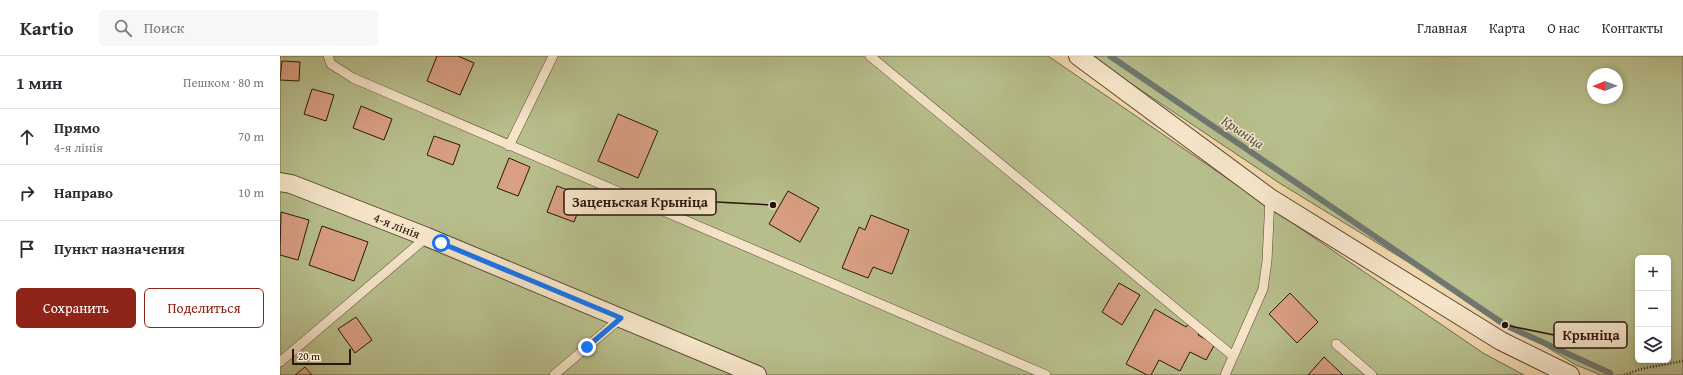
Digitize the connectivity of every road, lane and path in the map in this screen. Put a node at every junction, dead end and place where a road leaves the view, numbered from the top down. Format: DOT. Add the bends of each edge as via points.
graph roads {
  1 [pos="328,56"];
  2 [pos="553,56"];
  3 [pos="870,56"];
  4 [pos="1078,56"];
  5 [pos="508,146"];
  6 [pos="280,182"];
  7 [pos="1270,198"];
  8 [pos="427,237"];
  9 [pos="621,318"];
  10 [pos="1336,344"];
  11 [pos="1233,356"];
  12 [pos="1683,361"];
  13 [pos="280,362"];
  14 [pos="554,375"];
  15 [pos="757,375"];
  16 [pos="1046,375"];
  17 [pos="1225,375"];
  18 [pos="1372,375"];
  19 [pos="1570,375"];
  20 [pos="1624,375"];
  1 -- 5 [label="lane" via="331,64 353,78"];
  2 -- 5 [label="lane"];
  3 -- 11 [label="lane"];
  4 -- 7 [label="street"];
  5 -- 16 [label="lane"];
  6 -- 8 [label="street, 4-я лінія"];
  7 -- 11 [label="lane" via="1263,289"];
  7 -- 19 [label="street" via="1501,341"];
  8 -- 9 [label="street, 4-я лінія"];
  8 -- 13 [label="lane"];
  9 -- 14 [label="lane"];
  9 -- 15 [label="street, 4-я лінія"];
  10 -- 18 [label="lane"];
  11 -- 17 [label="lane"];
  12 -- 20 [label="path"];
}
